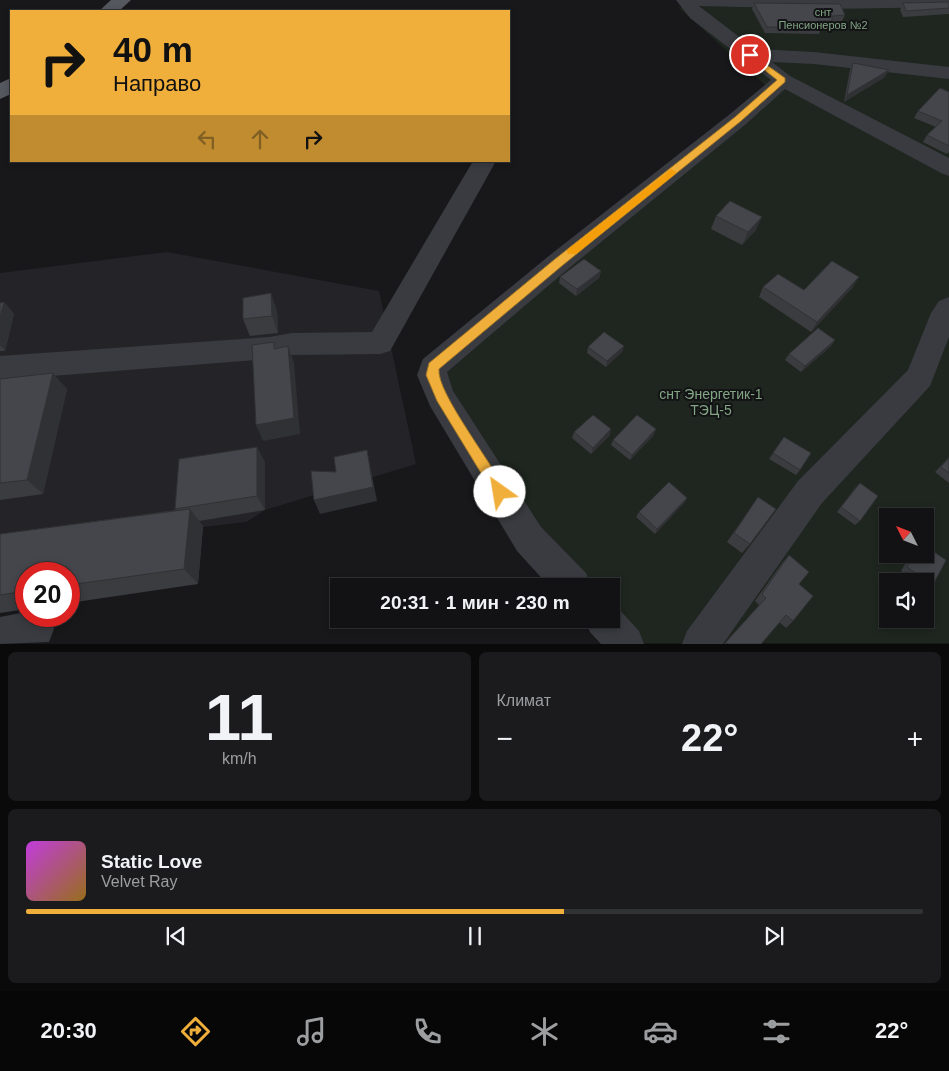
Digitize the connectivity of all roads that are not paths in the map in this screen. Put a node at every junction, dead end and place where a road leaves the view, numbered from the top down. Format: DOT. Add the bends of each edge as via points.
graph roads {
  1 [pos="122,0"];
  2 [pos="686,1"];
  3 [pos="949,2"];
  4 [pos="109,10"];
  5 [pos="750,55"];
  6 [pos="949,73"];
  7 [pos="782,80"];
  8 [pos="10,85"];
  9 [pos="0,93"];
  10 [pos="484,162"];
  11 [pos="949,168"];
  12 [pos="949,308"];
  13 [pos="0,368"];
  14 [pos="565,578"];
  15 [pos="36,628"];
  16 [pos="611,628"];
  17 [pos="0,635"];
  18 [pos="626,644"];
  19 [pos="700,644"];
  1 -- 4 [label="main road"];
  2 -- 3 [label="lane"];
  2 -- 5 [label="lane" via="696,14"];
  5 -- 6 [label="lane" via="814,58"];
  5 -- 7 [label="lane"];
  7 -- 11 [label="lane"];
  7 -- 14 [label="lane" via="433,367 432,375 442,398 529,539"];
  8 -- 9 [label="main road"];
  10 -- 13 [label="lane" via="380,342 292,344"];
  12 -- 19 [label="lane" via="920,377 810,492"];
  15 -- 17 [label="lane"];
  16 -- 18 [label="lane"];
}
